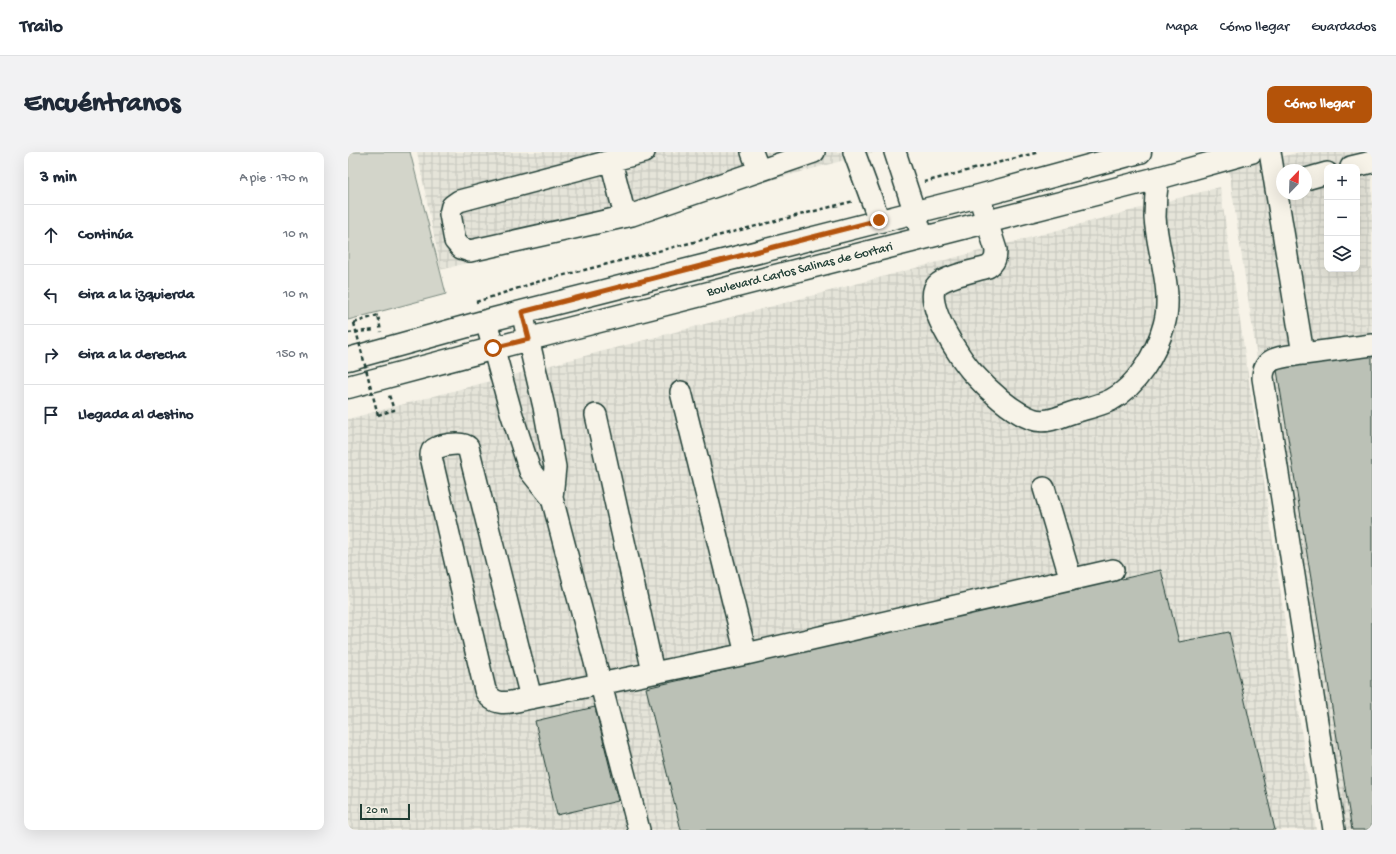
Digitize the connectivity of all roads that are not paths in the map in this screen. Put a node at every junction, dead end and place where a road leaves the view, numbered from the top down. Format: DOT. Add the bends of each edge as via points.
graph roads {
  1 [pos="644,152"];
  2 [pos="814,152"];
  3 [pos="854,152"];
  4 [pos="895,152"];
  5 [pos="1140,152"];
  6 [pos="1251,152"];
  7 [pos="1270,152"];
  8 [pos="611,161"];
  9 [pos="756,161"];
  10 [pos="1372,162"];
  11 [pos="1360,165"];
  12 [pos="1324,174"];
  13 [pos="1276,175"];
  14 [pos="1312,177"];
  15 [pos="1158,178"];
  16 [pos="979,196"];
  17 [pos="1281,200"];
  18 [pos="915,212"];
  19 [pos="625,216"];
  20 [pos="879,220"];
  21 [pos="987,222"];
  22 [pos="923,238"];
  23 [pos="522,312"];
  24 [pos="486,321"];
  25 [pos="529,339"];
  26 [pos="1372,345"];
  27 [pos="493,348"];
  28 [pos="1303,354"];
  29 [pos="348,359"];
  30 [pos="348,387"];
  31 [pos="681,392"];
  32 [pos="596,415"];
  33 [pos="1044,488"];
  34 [pos="552,498"];
  35 [pos="1112,570"];
  36 [pos="1071,580"];
  37 [pos="746,654"];
  38 [pos="653,672"];
  39 [pos="600,683"];
  40 [pos="531,698"];
  41 [pos="639,830"];
  42 [pos="1334,830"];
  1 -- 8 [label="lane"];
  2 -- 9 [label="lane"];
  3 -- 20 [label="lane"];
  4 -- 18 [label="lane"];
  5 -- 16 [label="main road, Boulevard Carlos Salinas de Gortari"];
  6 -- 15 [label="main road, Boulevard Carlos Salinas de Gortari"];
  7 -- 13 [label="lane"];
  8 -- 19 [label="lane"];
  8 -- 19 [label="lane" via="459,201 452,206 450,214 455,241 461,248 470,251"];
  9 -- 19 [label="lane"];
  10 -- 11 [label="lane"];
  12 -- 14 [label="lane"];
  15 -- 21 [label="main road, Boulevard Carlos Salinas de Gortari"];
  15 -- 21 [label="lane" via="1155,218 1167,307 1158,342 1144,369 1126,390 1110,401 1049,420 1034,420 1020,413 992,392 972,372 943,329 934,304 933,292 936,286 945,280 994,263 996,250"];
  16 -- 18 [label="main road, Boulevard Carlos Salinas de Gortari"];
  16 -- 21 [label="lane"];
  17 -- 28 [label="lane"];
  18 -- 20 [label="main road, Boulevard Carlos Salinas de Gortari"];
  18 -- 22 [label="lane"];
  20 -- 23 [label="main road, Boulevard Carlos Salinas de Gortari"];
  21 -- 22 [label="main road, Boulevard Carlos Salinas de Gortari"];
  22 -- 25 [label="main road, Boulevard Carlos Salinas de Gortari"];
  23 -- 24 [label="main road, Boulevard Carlos Salinas de Gortari"];
  23 -- 25 [label="lane"];
  24 -- 27 [label="lane"];
  24 -- 29 [label="main road, Boulevard Carlos Salinas de Gortari" via="385,335"];
  25 -- 27 [label="main road, Boulevard Carlos Salinas de Gortari"];
  25 -- 34 [label="lane" via="555,467"];
  26 -- 28 [label="lane"];
  27 -- 30 [label="main road, Boulevard Carlos Salinas de Gortari"];
  27 -- 34 [label="lane" via="530,471"];
  28 -- 42 [label="lane" via="1278,358 1267,363 1262,378"];
  31 -- 37 [label="lane"];
  32 -- 38 [label="lane"];
  33 -- 36 [label="lane"];
  34 -- 39 [label="lane"];
  35 -- 36 [label="lane"];
  36 -- 37 [label="lane"];
  37 -- 38 [label="lane"];
  38 -- 39 [label="lane"];
  39 -- 40 [label="lane"];
  39 -- 41 [label="lane"];
  40 -- 40 [label="lane" via="504,703 494,702 485,690 432,461 431,455 437,448 460,443 468,447"];
}
